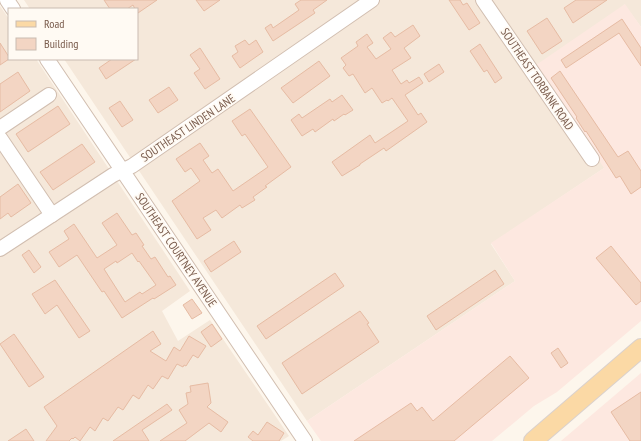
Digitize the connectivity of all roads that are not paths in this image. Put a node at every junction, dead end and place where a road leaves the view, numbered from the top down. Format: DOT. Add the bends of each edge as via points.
graph roads {
  1 [pos="372,0"];
  2 [pos="483,0"];
  3 [pos="47,60"];
  4 [pos="49,95"];
  5 [pos="0,128"];
  6 [pos="0,138"];
  7 [pos="592,159"];
  8 [pos="122,170"];
  9 [pos="52,215"];
  10 [pos="0,249"];
  11 [pos="641,348"];
  12 [pos="304,441"];
  13 [pos="533,441"];
  1 -- 8 [label="street, SOUTHEAST LINDEN LANE" via="132,166"];
  2 -- 7 [label="street, SOUTHEAST TORBANK ROAD"];
  3 -- 8 [label="street, SOUTHEAST COURTNEY AVENUE"];
  4 -- 5 [label="street"];
  6 -- 9 [label="street"];
  8 -- 9 [label="street, SOUTHEAST LINDEN LANE"];
  8 -- 12 [label="street, SOUTHEAST COURTNEY AVENUE"];
  9 -- 10 [label="street, SOUTHEAST LINDEN LANE"];
  11 -- 13 [label="main road"];
}
